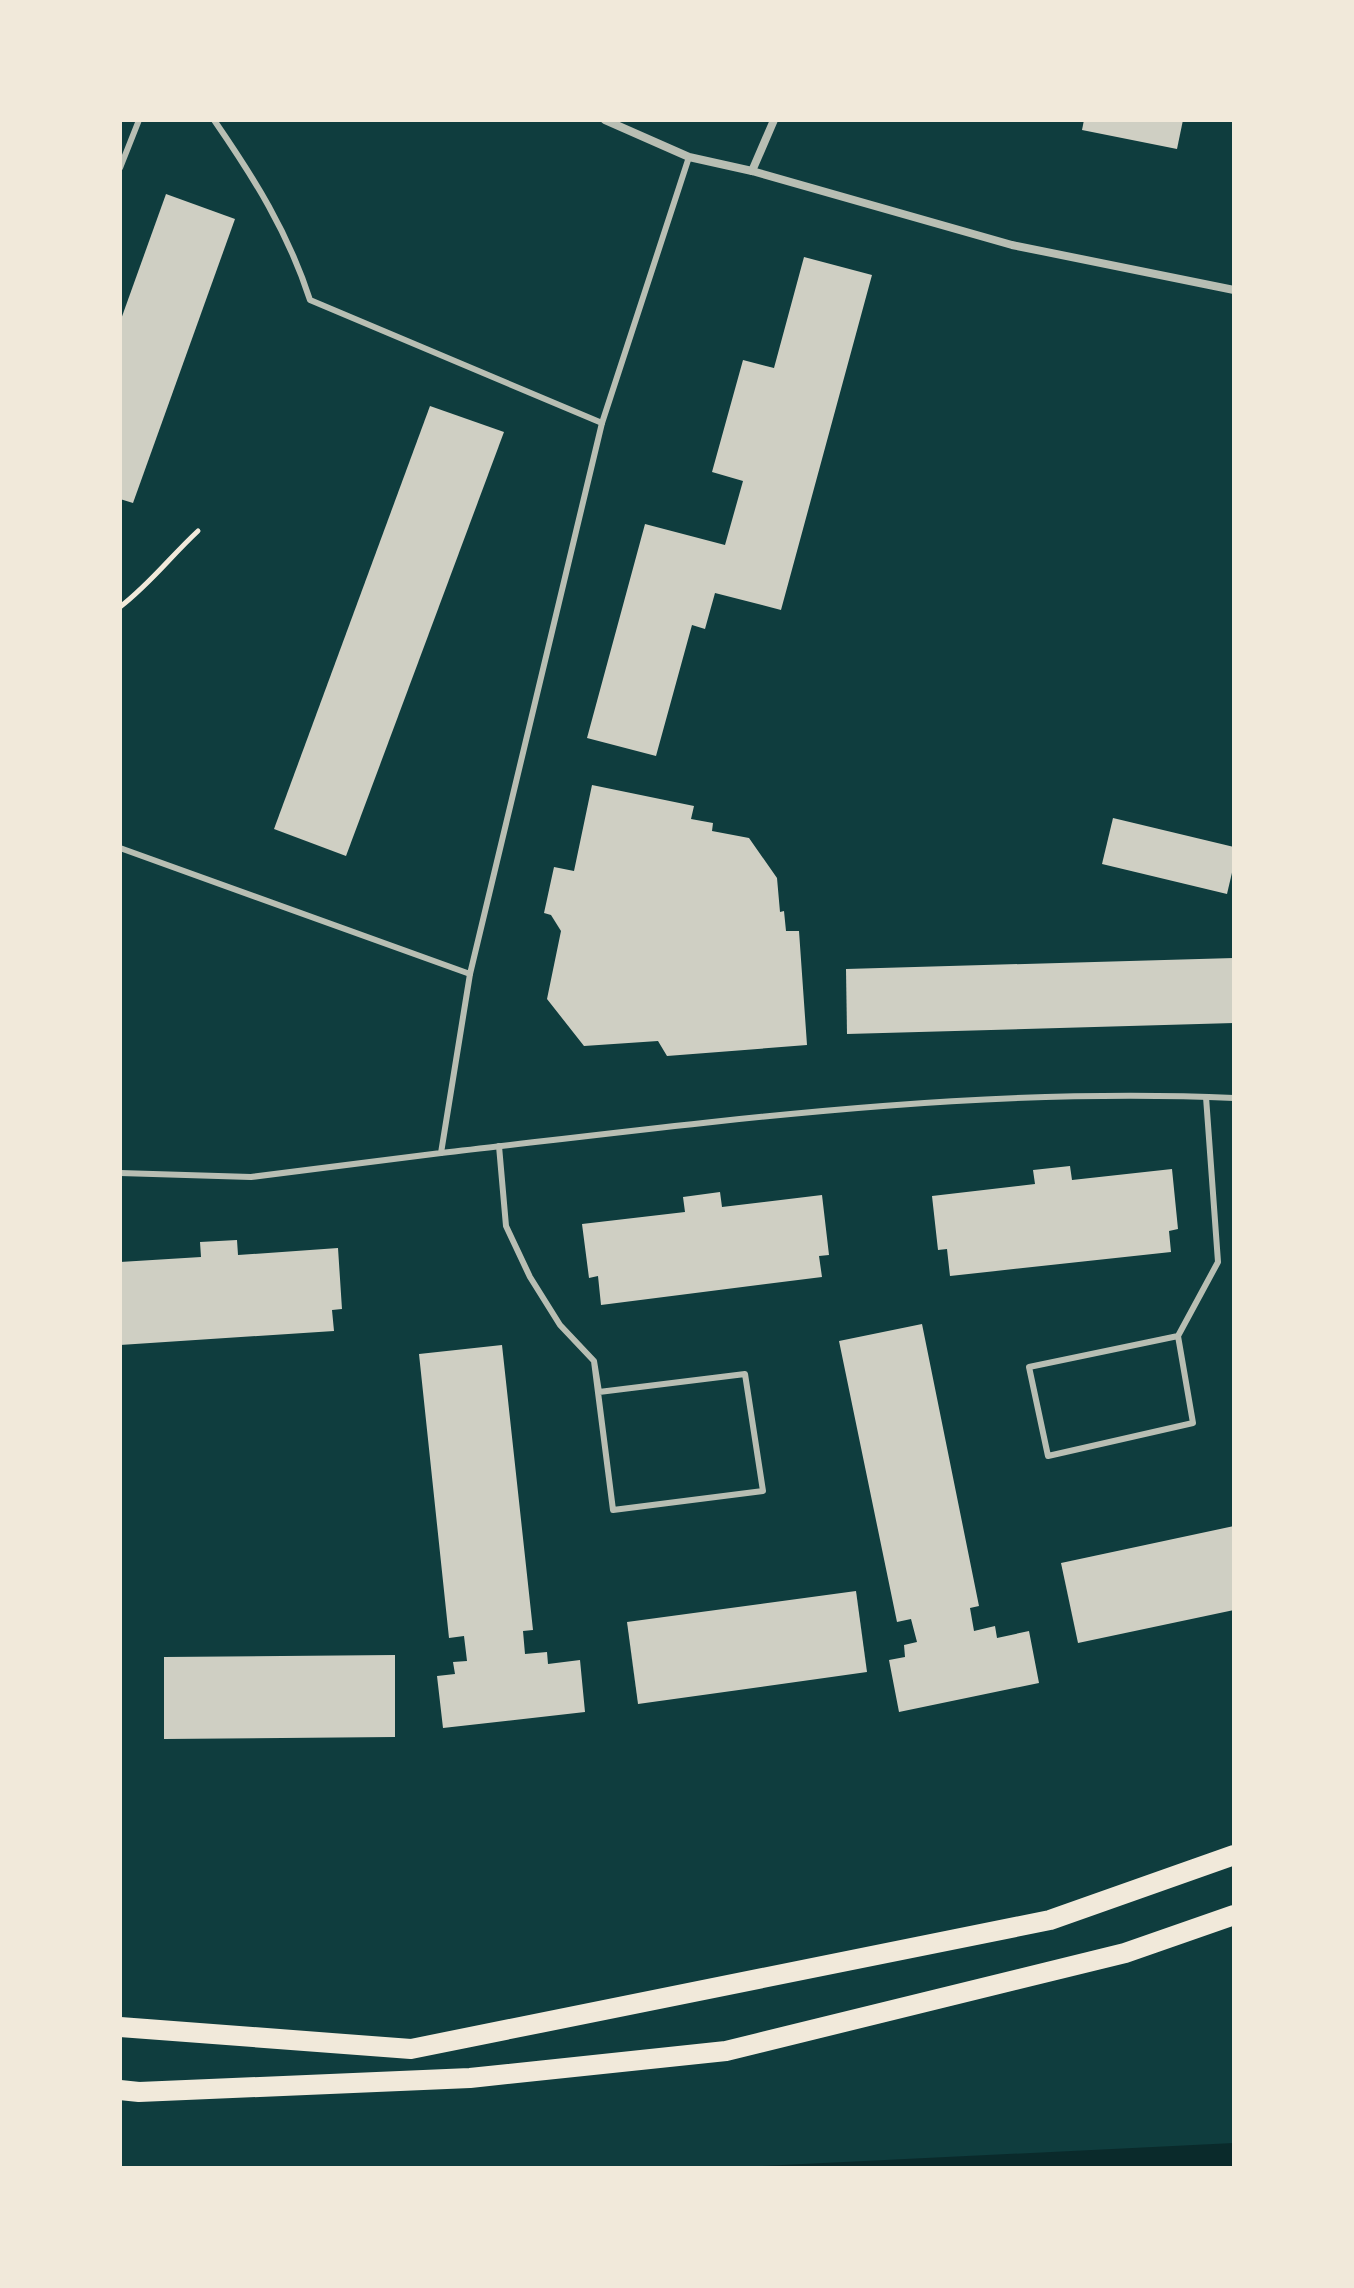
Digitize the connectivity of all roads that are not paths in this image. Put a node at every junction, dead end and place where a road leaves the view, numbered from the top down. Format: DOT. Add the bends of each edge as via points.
graph roads {
  1 [pos="139,120"];
  2 [pos="214,120"];
  3 [pos="605,120"];
  4 [pos="774,120"];
  5 [pos="689,157"];
  6 [pos="120,168"];
  7 [pos="752,171"];
  8 [pos="1234,290"];
  9 [pos="602,423"];
  10 [pos="120,848"];
  11 [pos="470,974"];
  12 [pos="1206,1097"];
  13 [pos="1234,1098"];
  14 [pos="499,1146"];
  15 [pos="441,1153"];
  16 [pos="120,1173"];
  17 [pos="1178,1336"];
  18 [pos="594,1361"];
  19 [pos="1234,1855"];
  20 [pos="1234,1915"];
  21 [pos="120,2027"];
  22 [pos="120,2090"];
  1 -- 6 [label="lane"];
  2 -- 9 [label="lane" via="260,187 298,262 310,300"];
  3 -- 5 [label="street"];
  4 -- 7 [label="street"];
  5 -- 7 [label="street"];
  5 -- 9 [label="lane"];
  7 -- 8 [label="street" via="1012,245"];
  9 -- 11 [label="lane"];
  10 -- 11 [label="lane"];
  11 -- 15 [label="lane"];
  12 -- 13 [label="lane"];
  12 -- 14 [label="lane" via="914,1102"];
  12 -- 17 [label="lane" via="1218,1262"];
  14 -- 15 [label="lane"];
  14 -- 18 [label="lane" via="506,1226 560,1325"];
  15 -- 16 [label="lane" via="251,1177"];
  17 -- 17 [label="lane" via="1193,1423 1048,1456 1029,1367"];
  18 -- 18 [label="lane" via="599,1392 745,1374 763,1491 613,1510"];
  19 -- 21 [label="main road" via="1050,1920 411,2049"];
  20 -- 22 [label="main road" via="1125,1953 726,2051 470,2078"];
}
